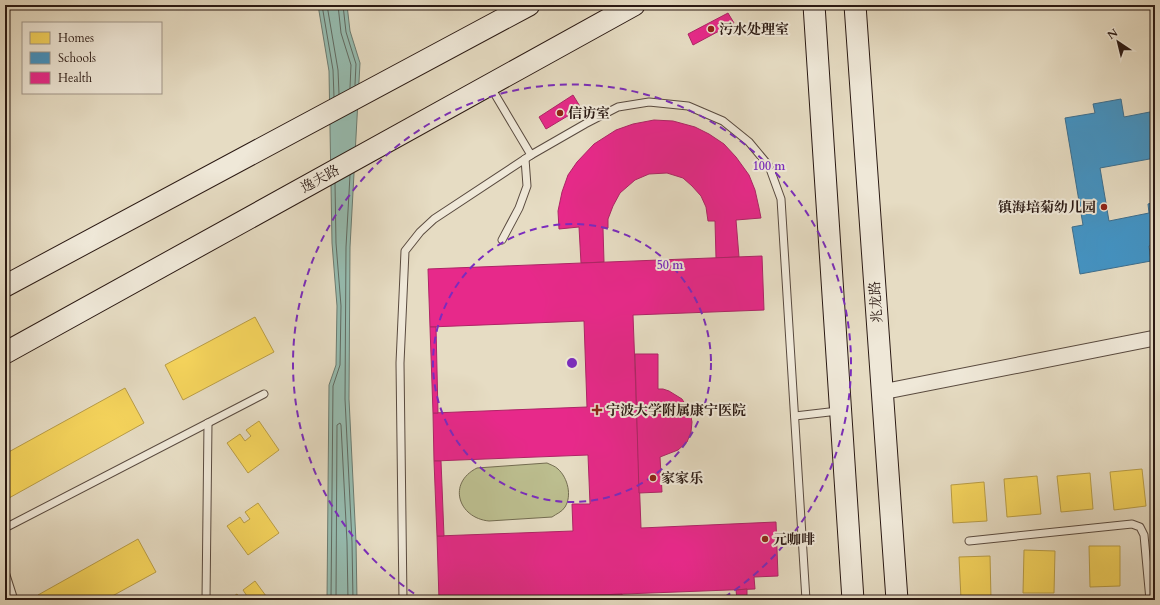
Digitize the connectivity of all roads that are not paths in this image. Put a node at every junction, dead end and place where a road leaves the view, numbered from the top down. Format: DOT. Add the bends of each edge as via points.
graph roads {
  1 [pos="529,5"];
  2 [pos="634,5"];
  3 [pos="814,5"];
  4 [pos="855,5"];
  5 [pos="490,85"];
  6 [pos="528,157"];
  7 [pos="502,240"];
  8 [pos="5,286"];
  9 [pos="1155,338"];
  10 [pos="5,353"];
  11 [pos="882,392"];
  12 [pos="264,394"];
  13 [pos="840,411"];
  14 [pos="795,416"];
  15 [pos="208,423"];
  16 [pos="5,528"];
  17 [pos="969,542"];
  18 [pos="5,572"];
  19 [pos="14,600"];
  20 [pos="206,600"];
  21 [pos="403,600"];
  22 [pos="806,600"];
  23 [pos="853,600"];
  24 [pos="897,600"];
  25 [pos="1150,600"];
  1 -- 8 [label="main road"];
  2 -- 5 [label="main road, 逸夫路"];
  3 -- 13 [label="main road"];
  4 -- 11 [label="main road, 兆龙路"];
  5 -- 6 [label="lane"];
  5 -- 10 [label="main road, 逸夫路"];
  6 -- 7 [label="lane" via="526,186 519,208"];
  6 -- 14 [label="lane" via="618,107 649,102 688,106 723,121 749,142 769,166 781,199"];
  6 -- 21 [label="lane" via="434,219 405,251 400,364"];
  9 -- 11 [label="street"];
  11 -- 24 [label="main road, 兆龙路"];
  12 -- 15 [label="lane"];
  13 -- 14 [label="lane"];
  13 -- 23 [label="main road"];
  14 -- 22 [label="lane"];
  15 -- 16 [label="lane"];
  15 -- 20 [label="lane"];
  17 -- 25 [label="lane" via="1132,524 1140,527 1144,534"];
  18 -- 19 [label="lane"];
}
